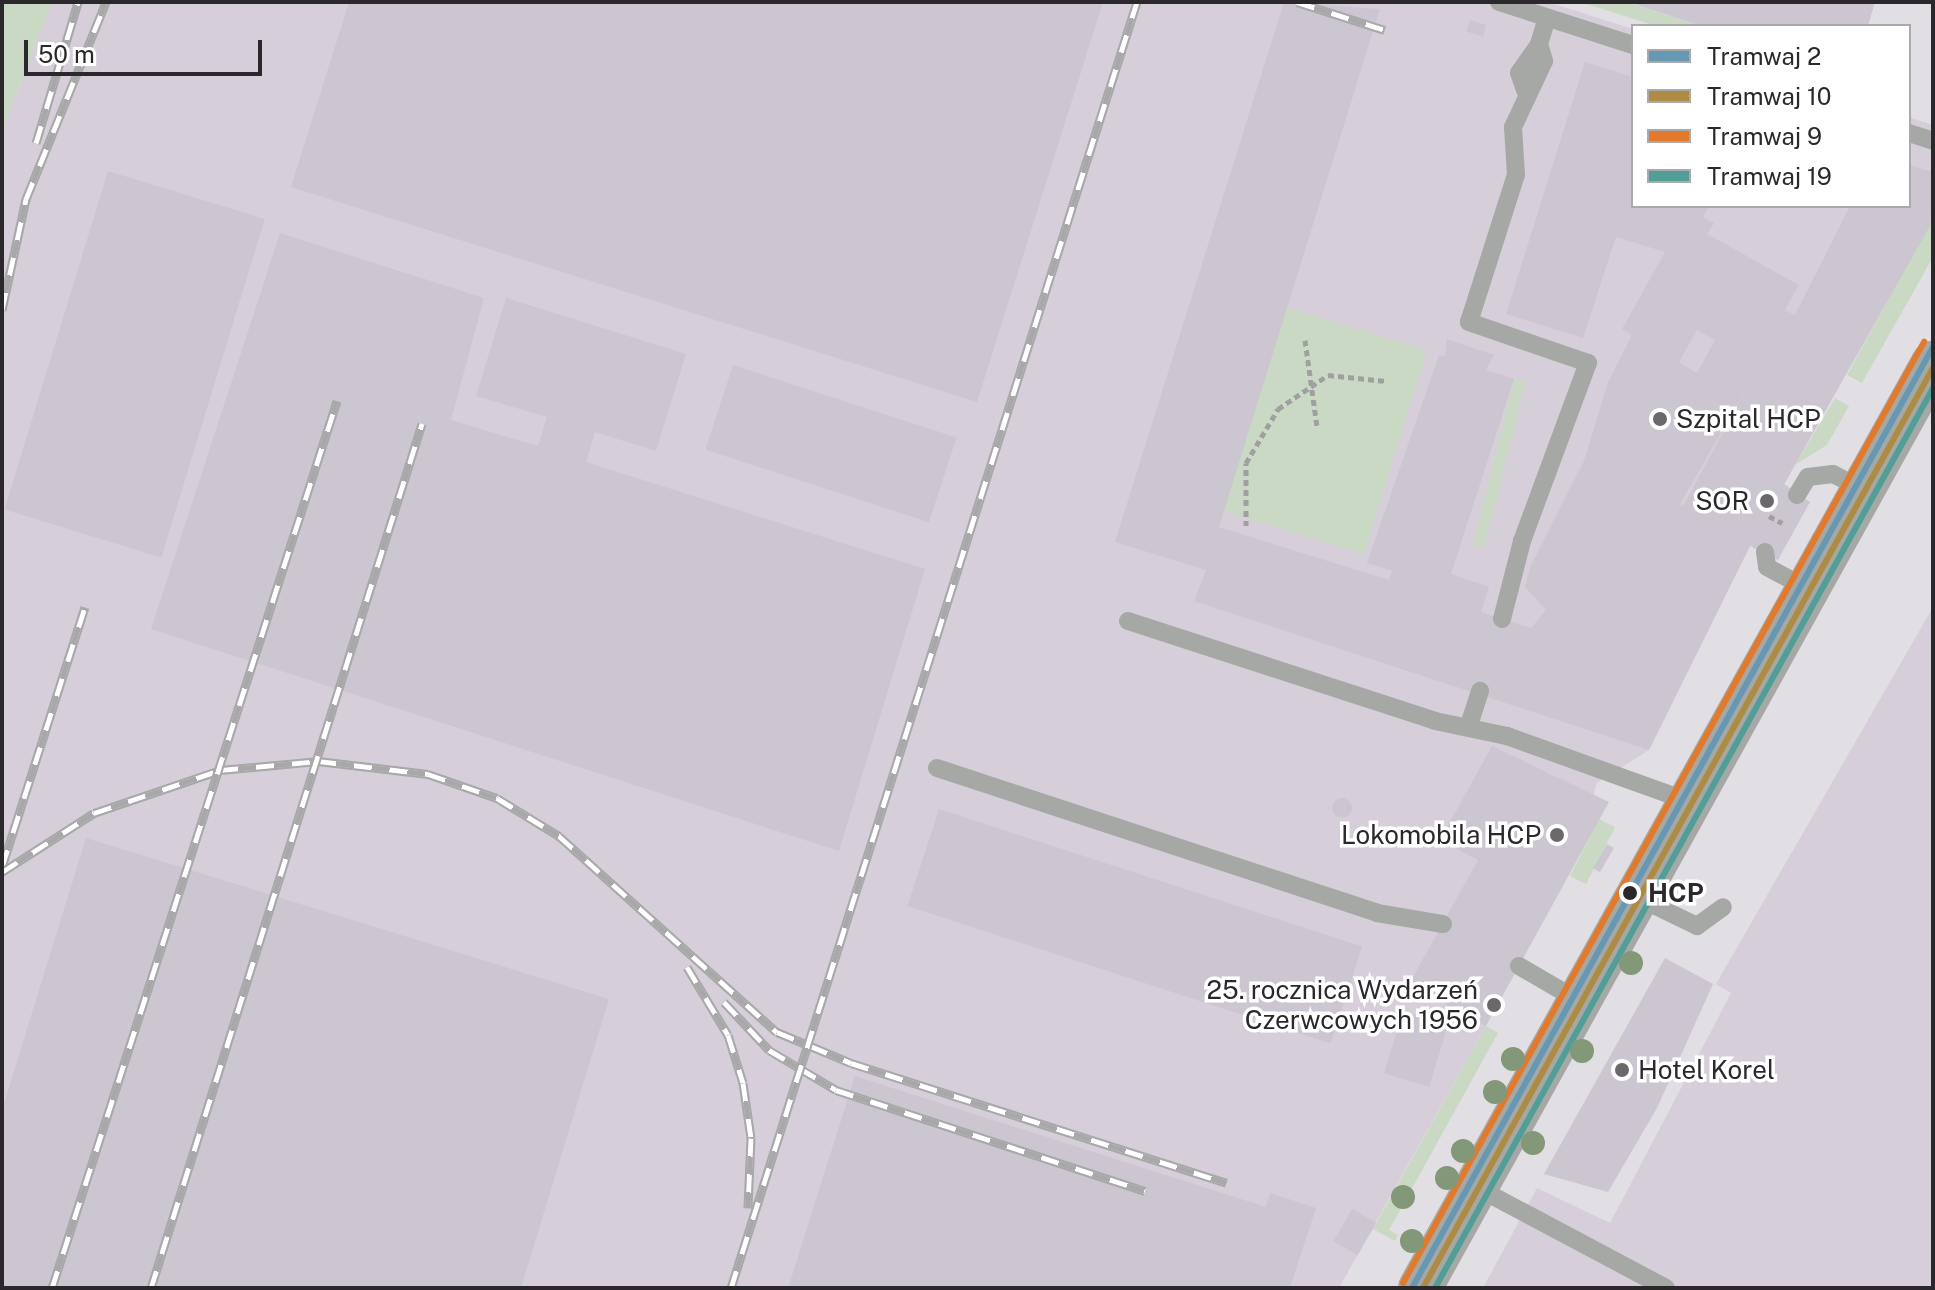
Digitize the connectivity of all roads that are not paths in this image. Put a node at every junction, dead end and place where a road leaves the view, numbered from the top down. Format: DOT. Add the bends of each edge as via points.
graph roads {
  1 [pos="1499,2"];
  2 [pos="1547,18"];
  3 [pos="1631,44"];
  4 [pos="1911,134"];
  5 [pos="1933,141"];
  6 [pos="1933,363"];
  7 [pos="1863,489"];
  8 [pos="1797,495"];
  9 [pos="1765,552"];
  10 [pos="1808,589"];
  11 [pos="1502,619"];
  12 [pos="1128,621"];
  13 [pos="1480,691"];
  14 [pos="1469,725"];
  15 [pos="937,768"];
  16 [pos="1690,802"];
  17 [pos="1645,901"];
  18 [pos="1723,907"];
  19 [pos="1443,924"];
  20 [pos="1519,966"];
  21 [pos="1579,1001"];
  22 [pos="1476,1187"];
  23 [pos="1420,1288"];
  24 [pos="1666,1288"];
  1 -- 2 [label="lane"];
  2 -- 3 [label="lane"];
  2 -- 11 [label="lane" via="1539,44 1544,61 1525,90 1513,127 1516,175 1469,322 1588,363 1522,541"];
  4 -- 5 [label="lane"];
  6 -- 7 [label="street"];
  7 -- 8 [label="lane" via="1833,474 1808,477"];
  7 -- 10 [label="street"];
  9 -- 10 [label="lane" via="1767,567"];
  10 -- 16 [label="street"];
  12 -- 14 [label="lane" via="1435,721"];
  13 -- 14 [label="lane"];
  14 -- 16 [label="lane"];
  15 -- 19 [label="lane" via="1377,913"];
  16 -- 17 [label="street"];
  17 -- 18 [label="lane" via="1702,926"];
  17 -- 21 [label="street"];
  20 -- 21 [label="lane"];
  21 -- 22 [label="street"];
  22 -- 23 [label="street"];
  22 -- 24 [label="lane"];
}
